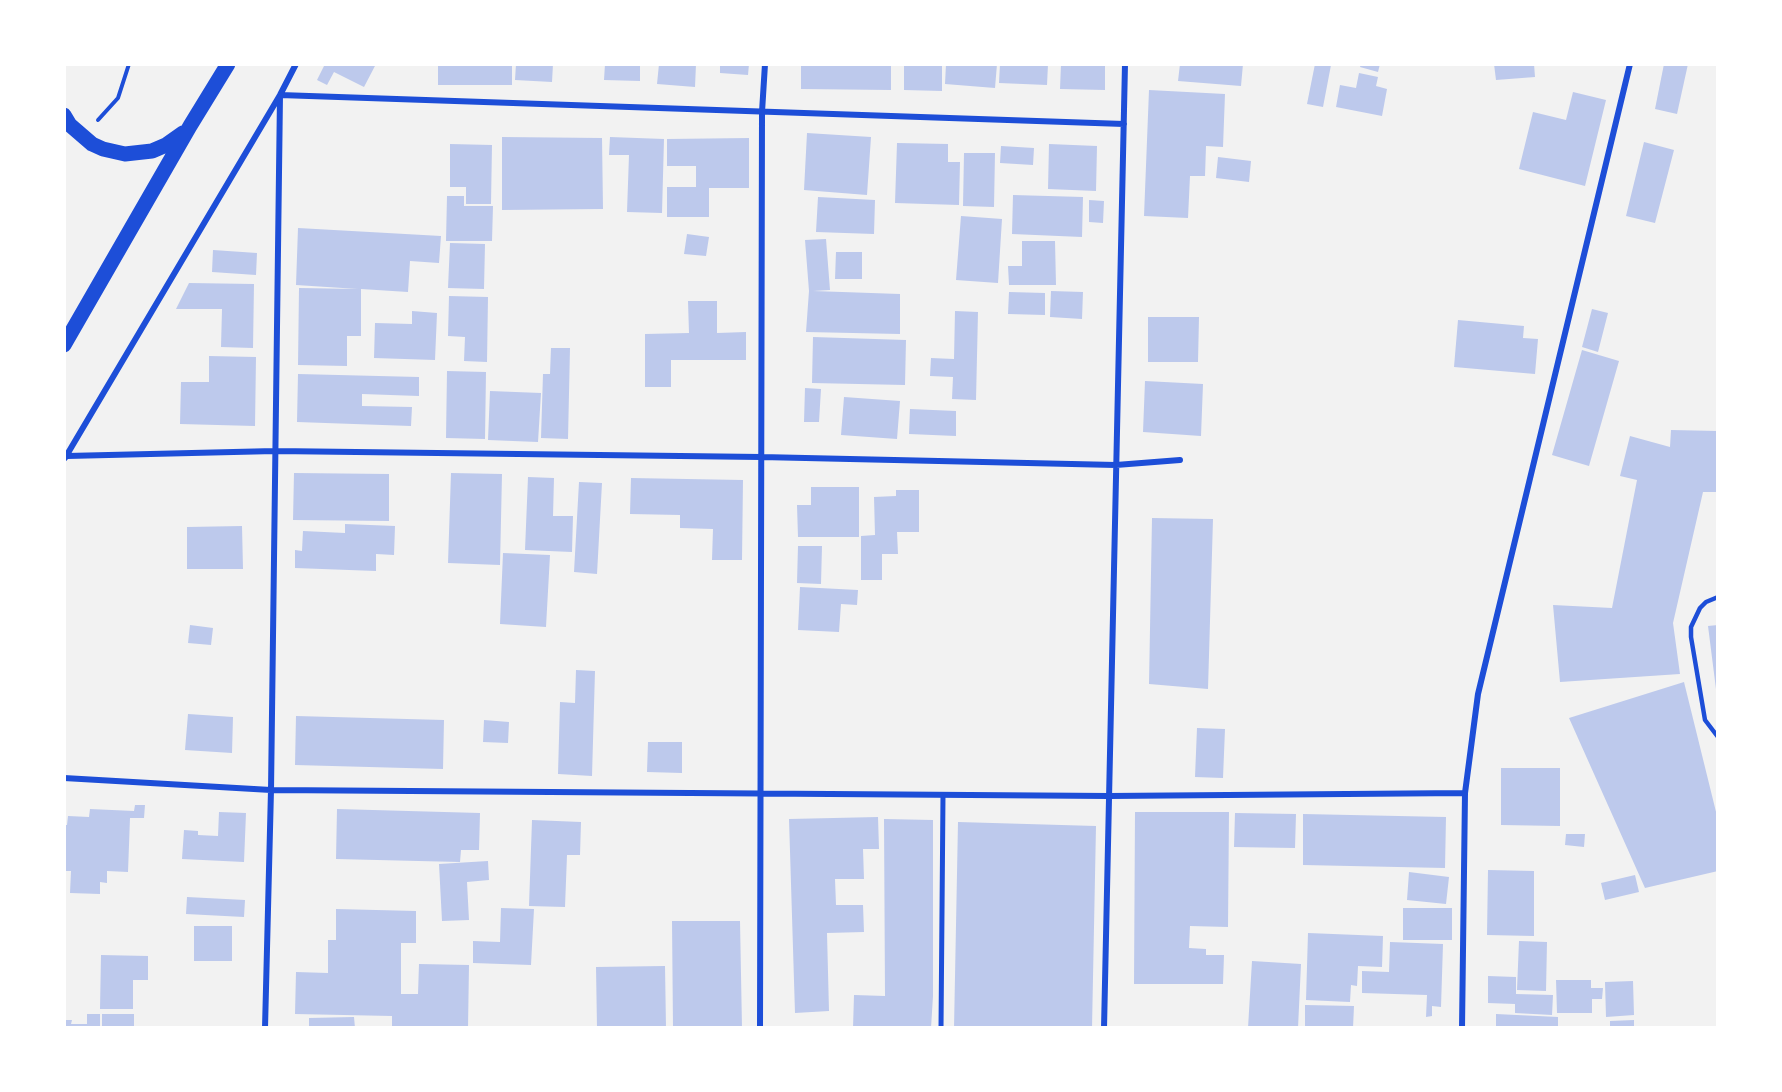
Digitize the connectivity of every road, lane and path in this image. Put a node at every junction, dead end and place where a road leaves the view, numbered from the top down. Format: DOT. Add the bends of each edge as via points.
graph roads {
  1 [pos="129,64"];
  2 [pos="228,64"];
  3 [pos="296,64"];
  4 [pos="765,64"];
  5 [pos="1125,64"];
  6 [pos="1630,64"];
  7 [pos="280,95"];
  8 [pos="762,112"];
  9 [pos="64,116"];
  10 [pos="1124,124"];
  11 [pos="190,126"];
  12 [pos="83,138"];
  13 [pos="64,345"];
  14 [pos="275,451"];
  15 [pos="66,457"];
  16 [pos="761,457"];
  17 [pos="1180,460"];
  18 [pos="1116,465"];
  19 [pos="1718,597"];
  20 [pos="1718,737"];
  21 [pos="64,778"];
  22 [pos="271,790"];
  23 [pos="1465,793"];
  24 [pos="761,794"];
  25 [pos="943,795"];
  26 [pos="1109,796"];
  27 [pos="264,1028"];
  28 [pos="760,1028"];
  29 [pos="941,1028"];
  30 [pos="1104,1028"];
  31 [pos="1461,1028"];
  1 -- 12 [label="path" via="118,98"];
  2 -- 11 [label="main road"];
  3 -- 7 [label="street"];
  4 -- 8 [label="street"];
  5 -- 10 [label="street"];
  6 -- 23 [label="street" via="1478,694"];
  7 -- 8 [label="street"];
  7 -- 14 [label="street"];
  7 -- 15 [label="street"];
  8 -- 10 [label="street"];
  8 -- 16 [label="street"];
  9 -- 12 [label="main road"];
  10 -- 18 [label="street"];
  11 -- 12 [label="main road" via="166,145 136,154 102,149"];
  11 -- 13 [label="main road"];
  14 -- 15 [label="street"];
  14 -- 16 [label="street"];
  14 -- 22 [label="street"];
  16 -- 18 [label="street"];
  16 -- 24 [label="street"];
  17 -- 18 [label="street"];
  18 -- 26 [label="street"];
  19 -- 20 [label="lane" via="1700,608 1691,627 1705,720"];
  21 -- 22 [label="street"];
  22 -- 24 [label="street"];
  22 -- 27 [label="street"];
  23 -- 26 [label="street"];
  23 -- 31 [label="street"];
  24 -- 25 [label="street"];
  24 -- 28 [label="street"];
  25 -- 26 [label="street"];
  25 -- 29 [label="street"];
  26 -- 30 [label="street"];
}
